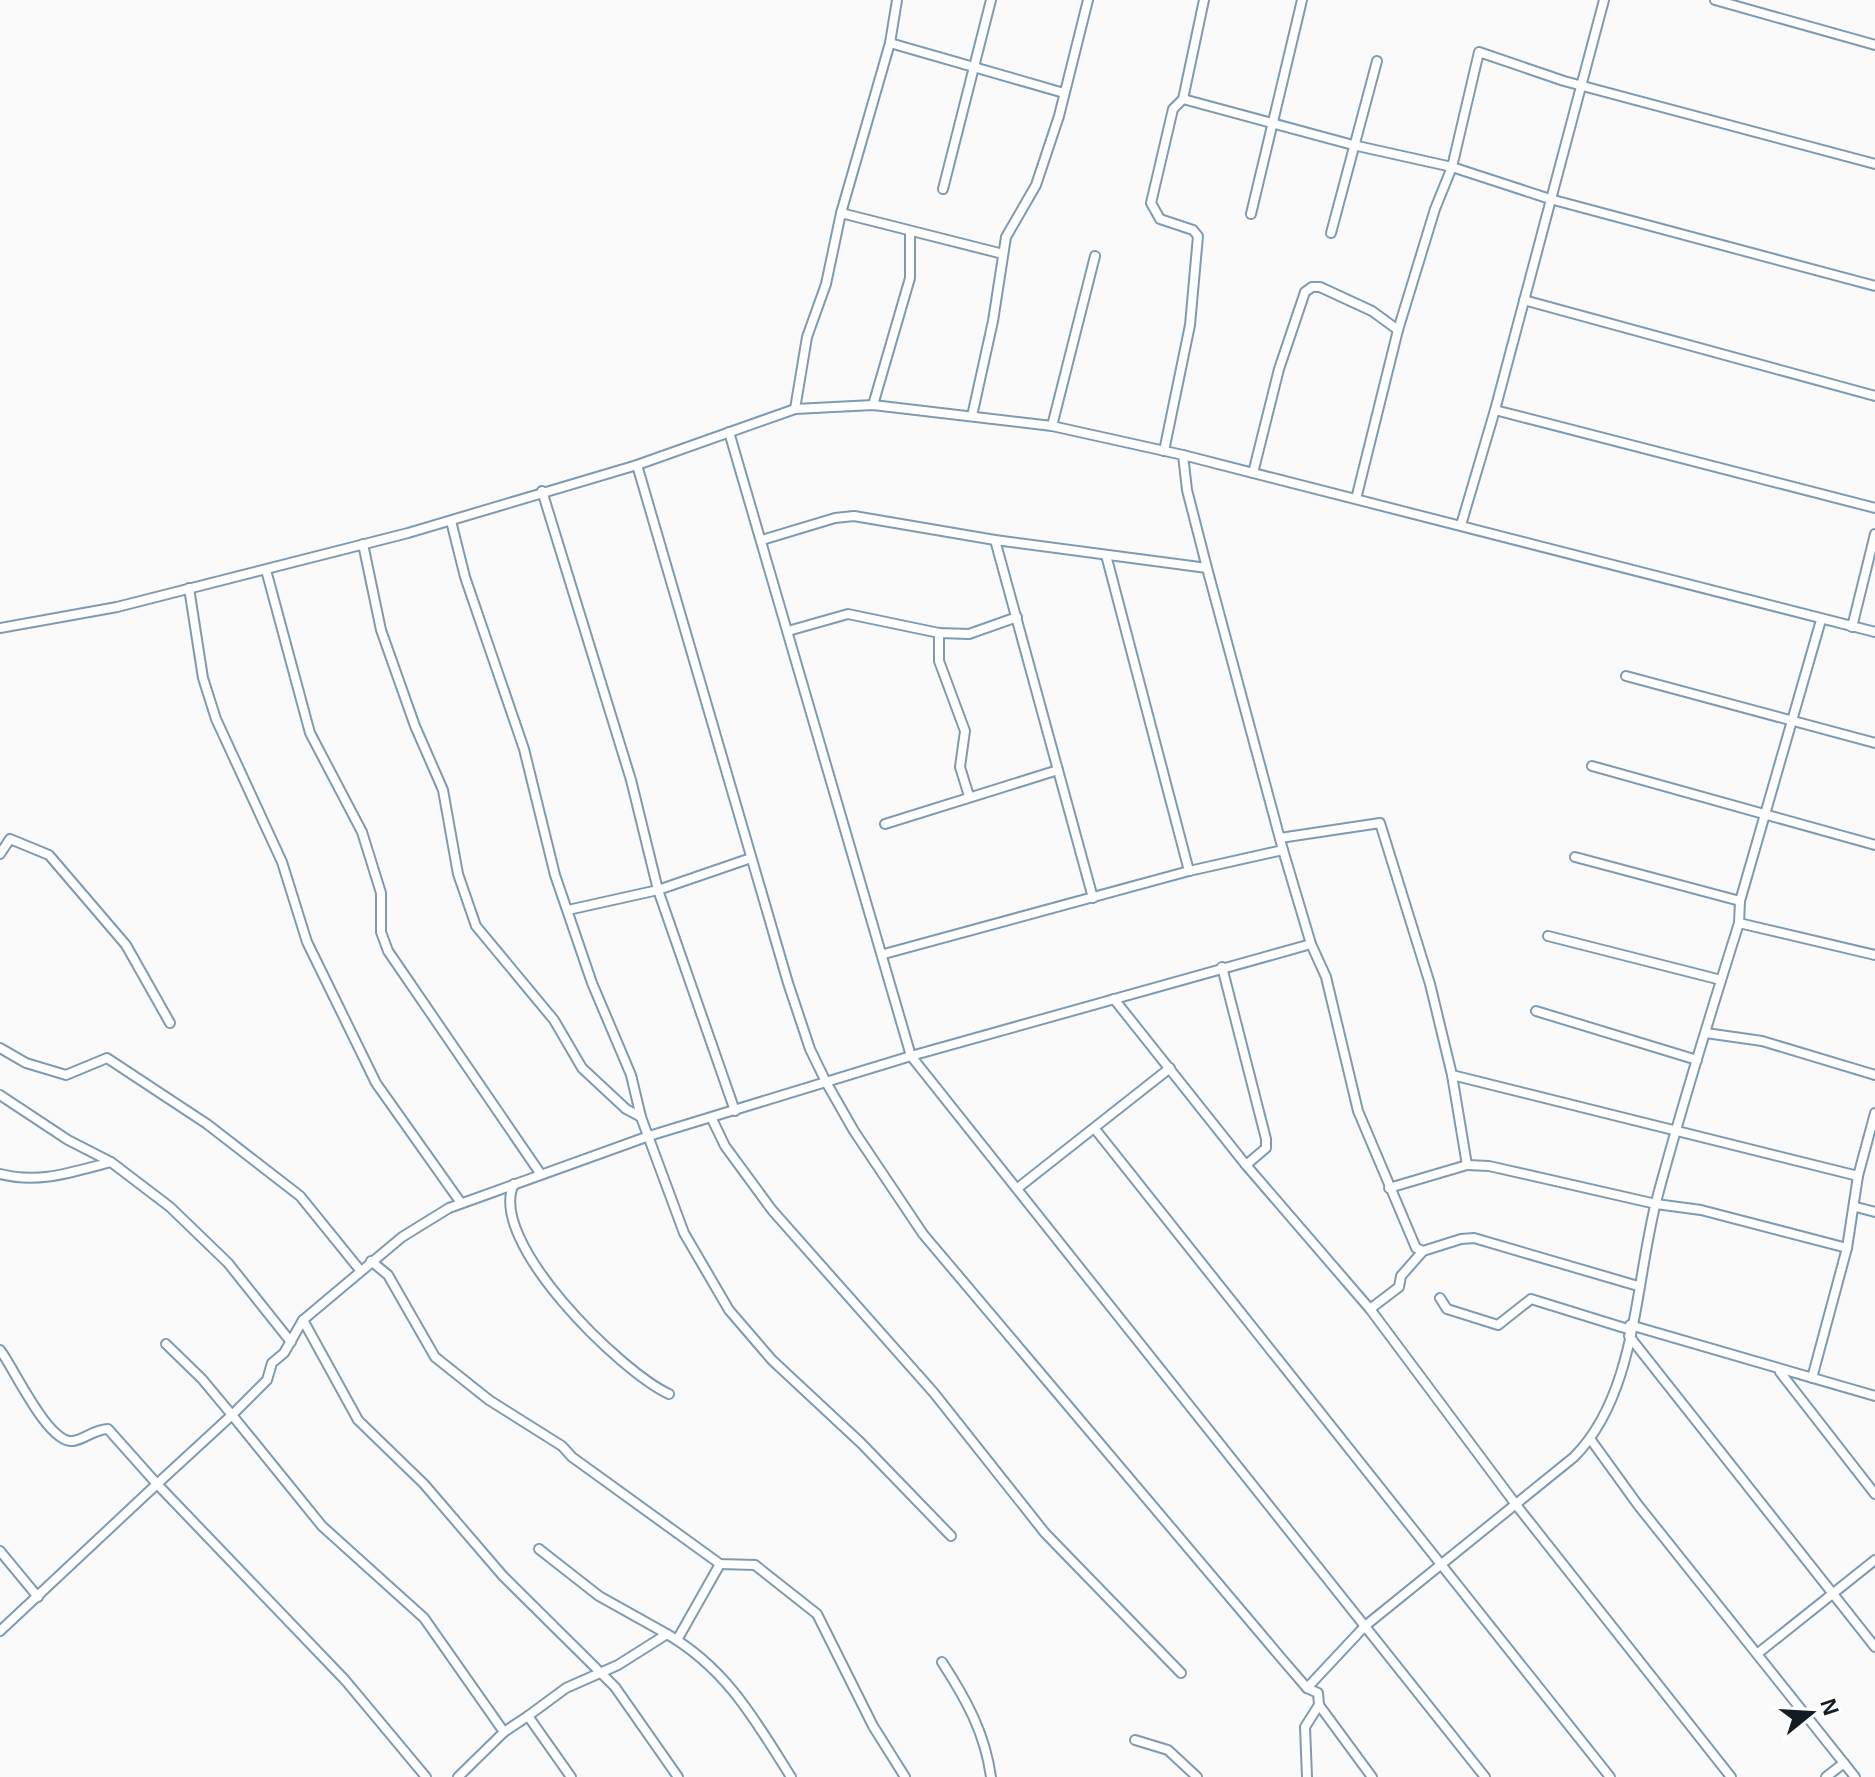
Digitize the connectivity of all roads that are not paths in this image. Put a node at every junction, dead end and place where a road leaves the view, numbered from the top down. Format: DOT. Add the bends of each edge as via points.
graph roads {
  1 [pos="897,0"];
  2 [pos="991,0"];
  3 [pos="1088,0"];
  4 [pos="1204,0"];
  5 [pos="1302,0"];
  6 [pos="1604,0"];
  7 [pos="1715,0"];
  8 [pos="890,43"];
  9 [pos="1875,45"];
  10 [pos="1377,61"];
  11 [pos="973,68"];
  12 [pos="1581,86"];
  13 [pos="1064,93"];
  14 [pos="1183,99"];
  15 [pos="1273,123"];
  16 [pos="1353,145"];
  17 [pos="1875,164"];
  18 [pos="1452,167"];
  19 [pos="943,189"];
  20 [pos="1550,199"];
  21 [pos="841,213"];
  22 [pos="1251,214"];
  23 [pos="910,232"];
  24 [pos="1331,233"];
  25 [pos="1003,254"];
  26 [pos="1095,256"];
  27 [pos="1875,286"];
  28 [pos="1524,300"];
  29 [pos="1398,330"];
  30 [pos="1875,396"];
  31 [pos="873,405"];
  32 [pos="795,409"];
  33 [pos="1495,410"];
  34 [pos="972,416"];
  35 [pos="1052,426"];
  36 [pos="729,432"];
  37 [pos="1164,451"];
  38 [pos="1183,455"];
  39 [pos="637,465"];
  40 [pos="1253,473"];
  41 [pos="542,491"];
  42 [pos="1356,499"];
  43 [pos="1875,508"];
  44 [pos="451,521"];
  45 [pos="1461,525"];
  46 [pos="1875,534"];
  47 [pos="762,540"];
  48 [pos="995,540"];
  49 [pos="363,544"];
  50 [pos="1106,555"];
  51 [pos="1207,568"];
  52 [pos="266,570"];
  53 [pos="189,588"];
  54 [pos="1017,617"];
  55 [pos="1821,620"];
  56 [pos="1852,627"];
  57 [pos="0,628"];
  58 [pos="788,631"];
  59 [pos="1875,632"];
  60 [pos="939,633"];
  61 [pos="1626,676"];
  62 [pos="1794,721"];
  63 [pos="1875,743"];
  64 [pos="1592,766"];
  65 [pos="1058,770"];
  66 [pos="969,796"];
  67 [pos="1764,816"];
  68 [pos="885,824"];
  69 [pos="0,835"];
  70 [pos="1280,838"];
  71 [pos="10,839"];
  72 [pos="1875,845"];
  73 [pos="1283,850"];
  74 [pos="0,854"];
  75 [pos="1575,857"];
  76 [pos="751,858"];
  77 [pos="1189,871"];
  78 [pos="658,890"];
  79 [pos="1093,898"];
  80 [pos="1740,901"];
  81 [pos="568,910"];
  82 [pos="1739,923"];
  83 [pos="1548,936"];
  84 [pos="1311,944"];
  85 [pos="884,954"];
  86 [pos="1875,955"];
  87 [pos="1222,967"];
  88 [pos="1721,980"];
  89 [pos="1114,999"];
  90 [pos="1536,1011"];
  91 [pos="170,1023"];
  92 [pos="1706,1033"];
  93 [pos="0,1048"];
  94 [pos="911,1056"];
  95 [pos="1697,1060"];
  96 [pos="1170,1068"];
  97 [pos="1452,1075"];
  98 [pos="1875,1076"];
  99 [pos="826,1082"];
  100 [pos="0,1095"];
  101 [pos="735,1111"];
  102 [pos="1875,1113"];
  103 [pos="641,1117"];
  104 [pos="712,1119"];
  105 [pos="1095,1129"];
  106 [pos="1677,1129"];
  107 [pos="649,1136"];
  108 [pos="1870,1149"];
  109 [pos="111,1162"];
  110 [pos="1246,1165"];
  111 [pos="1467,1165"];
  112 [pos="540,1173"];
  113 [pos="0,1174"];
  114 [pos="1858,1176"];
  115 [pos="515,1183"];
  116 [pos="1019,1187"];
  117 [pos="1389,1188"];
  118 [pos="461,1203"];
  119 [pos="1656,1204"];
  120 [pos="1856,1207"];
  121 [pos="1875,1212"];
  122 [pos="1847,1248"];
  123 [pos="1423,1251"];
  124 [pos="371,1261"];
  125 [pos="360,1270"];
  126 [pos="1638,1286"];
  127 [pos="1440,1298"];
  128 [pos="1370,1309"];
  129 [pos="303,1320"];
  130 [pos="1630,1330"];
  131 [pos="291,1342"];
  132 [pos="166,1344"];
  133 [pos="0,1350"];
  134 [pos="1779,1371"];
  135 [pos="1812,1378"];
  136 [pos="669,1394"];
  137 [pos="1875,1396"];
  138 [pos="232,1415"];
  139 [pos="1591,1440"];
  140 [pos="157,1484"];
  141 [pos="1875,1494"];
  142 [pos="1517,1506"];
  143 [pos="951,1536"];
  144 [pos="539,1549"];
  145 [pos="0,1551"];
  146 [pos="1875,1560"];
  147 [pos="720,1564"];
  148 [pos="1442,1567"];
  149 [pos="1832,1593"];
  150 [pos="38,1597"];
  151 [pos="1365,1626"];
  152 [pos="0,1631"];
  153 [pos="667,1634"];
  154 [pos="677,1640"];
  155 [pos="1875,1647"];
  156 [pos="1757,1654"];
  157 [pos="942,1662"];
  158 [pos="602,1673"];
  159 [pos="1181,1673"];
  160 [pos="1307,1688"];
  161 [pos="1319,1705"];
  162 [pos="528,1716"];
  163 [pos="504,1732"];
  164 [pos="1135,1740"];
  165 [pos="1844,1763"];
  166 [pos="426,1777"];
  167 [pos="458,1777"];
  168 [pos="571,1777"];
  169 [pos="678,1777"];
  170 [pos="791,1777"];
  171 [pos="905,1777"];
  172 [pos="991,1777"];
  173 [pos="1197,1777"];
  174 [pos="1307,1777"];
  175 [pos="1372,1777"];
  176 [pos="1485,1777"];
  177 [pos="1610,1777"];
  178 [pos="1731,1777"];
  179 [pos="1826,1777"];
  180 [pos="1855,1777"];
  1 -- 8 [label="street"];
  2 -- 11 [label="street"];
  3 -- 13 [label="street"];
  4 -- 14 [label="street"];
  5 -- 15 [label="street"];
  6 -- 12 [label="street"];
  7 -- 9 [label="street"];
  8 -- 11 [label="street"];
  8 -- 21 [label="street"];
  10 -- 16 [label="street"];
  11 -- 13 [label="street"];
  11 -- 19 [label="street"];
  12 -- 17 [label="street"];
  12 -- 18 [label="street" via="1479,52"];
  12 -- 20 [label="street"];
  13 -- 25 [label="street" via="1036,185 1012,222"];
  14 -- 15 [label="street"];
  14 -- 37 [label="street" via="1173,109 1151,203 1160,219 1193,230 1198,244 1190,325"];
  15 -- 16 [label="street"];
  15 -- 22 [label="street"];
  16 -- 18 [label="street"];
  16 -- 24 [label="street"];
  18 -- 20 [label="street"];
  18 -- 29 [label="street"];
  20 -- 27 [label="street"];
  20 -- 28 [label="street"];
  21 -- 23 [label="street"];
  21 -- 32 [label="street" via="826,284 807,337"];
  23 -- 25 [label="street"];
  23 -- 31 [label="street" via="910,278"];
  25 -- 34 [label="street"];
  26 -- 35 [label="street"];
  28 -- 30 [label="street"];
  28 -- 33 [label="street"];
  29 -- 40 [label="street" via="1372,311 1320,287 1305,292"];
  29 -- 42 [label="street"];
  31 -- 32 [label="street"];
  31 -- 34 [label="street"];
  32 -- 36 [label="street"];
  33 -- 43 [label="street"];
  33 -- 45 [label="street"];
  34 -- 35 [label="street"];
  35 -- 37 [label="street"];
  36 -- 39 [label="street"];
  36 -- 47 [label="street"];
  37 -- 38 [label="street"];
  38 -- 40 [label="street"];
  38 -- 51 [label="street"];
  39 -- 41 [label="street"];
  39 -- 76 [label="street"];
  40 -- 42 [label="street"];
  41 -- 44 [label="street"];
  41 -- 78 [label="street" via="639,807"];
  42 -- 45 [label="street"];
  44 -- 49 [label="street"];
  44 -- 81 [label="street" via="524,749"];
  45 -- 55 [label="street"];
  46 -- 56 [label="street"];
  47 -- 48 [label="street" via="854,516"];
  47 -- 58 [label="street"];
  48 -- 50 [label="street"];
  48 -- 54 [label="street"];
  49 -- 52 [label="street"];
  49 -- 103 [label="street" via="381,630 443,790 458,874 476,926 554,1020 582,1068"];
  50 -- 51 [label="street"];
  50 -- 77 [label="street"];
  51 -- 70 [label="street"];
  52 -- 53 [label="street"];
  52 -- 112 [label="street" via="310,733 362,832 381,893 381,932 388,951"];
  53 -- 57 [label="street"];
  53 -- 118 [label="street" via="203,678 216,719 282,862 307,942 376,1083"];
  54 -- 60 [label="street" via="969,634"];
  54 -- 65 [label="street"];
  55 -- 56 [label="street"];
  55 -- 62 [label="street"];
  56 -- 59 [label="street"];
  58 -- 60 [label="street" via="848,614"];
  58 -- 85 [label="street"];
  60 -- 66 [label="street" via="939,661 965,731 960,767"];
  61 -- 62 [label="street"];
  62 -- 63 [label="street"];
  62 -- 67 [label="street"];
  64 -- 67 [label="street"];
  65 -- 66 [label="street"];
  65 -- 79 [label="street"];
  66 -- 68 [label="street"];
  67 -- 72 [label="street"];
  67 -- 80 [label="street"];
  69 -- 71 [label="street"];
  70 -- 73 [label="street"];
  70 -- 97 [label="street" via="1380,823 1423,958"];
  71 -- 74 [label="street"];
  71 -- 91 [label="street" via="49,855 126,945"];
  73 -- 77 [label="street"];
  73 -- 84 [label="street"];
  75 -- 80 [label="street"];
  76 -- 78 [label="street"];
  76 -- 99 [label="street" via="792,997"];
  77 -- 79 [label="street"];
  78 -- 81 [label="street"];
  78 -- 101 [label="street"];
  79 -- 85 [label="street"];
  80 -- 82 [label="street"];
  81 -- 103 [label="street" via="631,1075"];
  82 -- 86 [label="street"];
  82 -- 88 [label="street"];
  83 -- 88 [label="street"];
  84 -- 87 [label="street"];
  84 -- 117 [label="street" via="1326,977 1358,1111"];
  85 -- 94 [label="street"];
  87 -- 89 [label="street"];
  87 -- 110 [label="street" via="1266,1139 1266,1148"];
  88 -- 92 [label="street"];
  89 -- 94 [label="street"];
  89 -- 96 [label="street"];
  90 -- 95 [label="street"];
  92 -- 95 [label="street"];
  92 -- 98 [label="street"];
  93 -- 125 [label="street" via="26,1063 66,1075 107,1058 207,1124 300,1196"];
  94 -- 99 [label="street"];
  94 -- 116 [label="street"];
  95 -- 106 [label="street"];
  96 -- 105 [label="street"];
  96 -- 110 [label="street"];
  97 -- 106 [label="street"];
  97 -- 111 [label="street"];
  99 -- 101 [label="street"];
  99 -- 160 [label="street" via="871,1158 949,1268"];
  100 -- 109 [label="street"];
  101 -- 104 [label="street"];
  102 -- 108 [label="street"];
  103 -- 107 [label="street"];
  104 -- 107 [label="street"];
  104 -- 159 [label="street" via="725,1146 772,1210 934,1393 1045,1533"];
  105 -- 116 [label="street"];
  105 -- 148 [label="street"];
  106 -- 114 [label="street"];
  106 -- 119 [label="street"];
  107 -- 112 [label="street"];
  107 -- 143 [label="street" via="684,1233 729,1310 772,1360"];
  108 -- 114 [label="street"];
  109 -- 113 [label="street" via="63,1176"];
  109 -- 131 [label="street" via="170,1207 228,1263"];
  110 -- 128 [label="street"];
  111 -- 117 [label="street"];
  111 -- 119 [label="street"];
  112 -- 115 [label="street"];
  114 -- 120 [label="street"];
  115 -- 118 [label="street"];
  115 -- 136 [label="street" via="509,1207 546,1285 632,1370"];
  116 -- 151 [label="street"];
  117 -- 123 [label="street" via="1416,1248"];
  118 -- 124 [label="street"];
  119 -- 122 [label="street" via="1701,1210"];
  119 -- 126 [label="street"];
  120 -- 121 [label="street"];
  120 -- 122 [label="street"];
  122 -- 135 [label="street"];
  123 -- 126 [label="street" via="1468,1237"];
  123 -- 128 [label="street" via="1401,1276 1399,1287"];
  124 -- 125 [label="street"];
  124 -- 147 [label="street" via="388,1275 435,1357 456,1376 529,1422"];
  125 -- 129 [label="street"];
  126 -- 130 [label="street"];
  127 -- 130 [label="street" via="1447,1309 1498,1325 1531,1299"];
  128 -- 142 [label="street"];
  129 -- 131 [label="street"];
  129 -- 158 [label="street" via="358,1420"];
  130 -- 134 [label="street"];
  130 -- 139 [label="street" via="1617,1390"];
  130 -- 149 [label="street"];
  131 -- 138 [label="street" via="272,1363 267,1380"];
  132 -- 138 [label="street"];
  133 -- 140 [label="street" via="59,1437 73,1441 108,1429"];
  134 -- 135 [label="street"];
  134 -- 141 [label="street"];
  135 -- 137 [label="street"];
  138 -- 140 [label="street"];
  138 -- 163 [label="street" via="322,1526 424,1618"];
  139 -- 142 [label="street"];
  139 -- 156 [label="street"];
  140 -- 150 [label="street"];
  140 -- 166 [label="street" via="345,1680"];
  142 -- 148 [label="street"];
  142 -- 178 [label="street"];
  144 -- 153 [label="street" via="599,1596"];
  145 -- 150 [label="street"];
  146 -- 149 [label="street"];
  147 -- 154 [label="street"];
  147 -- 171 [label="street" via="755,1565 817,1614"];
  148 -- 151 [label="street"];
  148 -- 177 [label="street"];
  149 -- 155 [label="street"];
  149 -- 156 [label="street"];
  150 -- 152 [label="street"];
  151 -- 160 [label="street"];
  151 -- 176 [label="street"];
  153 -- 154 [label="street"];
  153 -- 158 [label="street"];
  154 -- 170 [label="street" via="728,1681"];
  156 -- 165 [label="street"];
  157 -- 172 [label="street" via="969,1704"];
  158 -- 162 [label="street" via="566,1688"];
  158 -- 169 [label="street"];
  160 -- 161 [label="street" via="1321,1698"];
  161 -- 174 [label="street" via="1305,1727"];
  161 -- 175 [label="street"];
  162 -- 163 [label="street"];
  162 -- 168 [label="street"];
  163 -- 167 [label="street"];
  164 -- 173 [label="street" via="1168,1750"];
  165 -- 179 [label="street"];
  165 -- 180 [label="street"];
}
